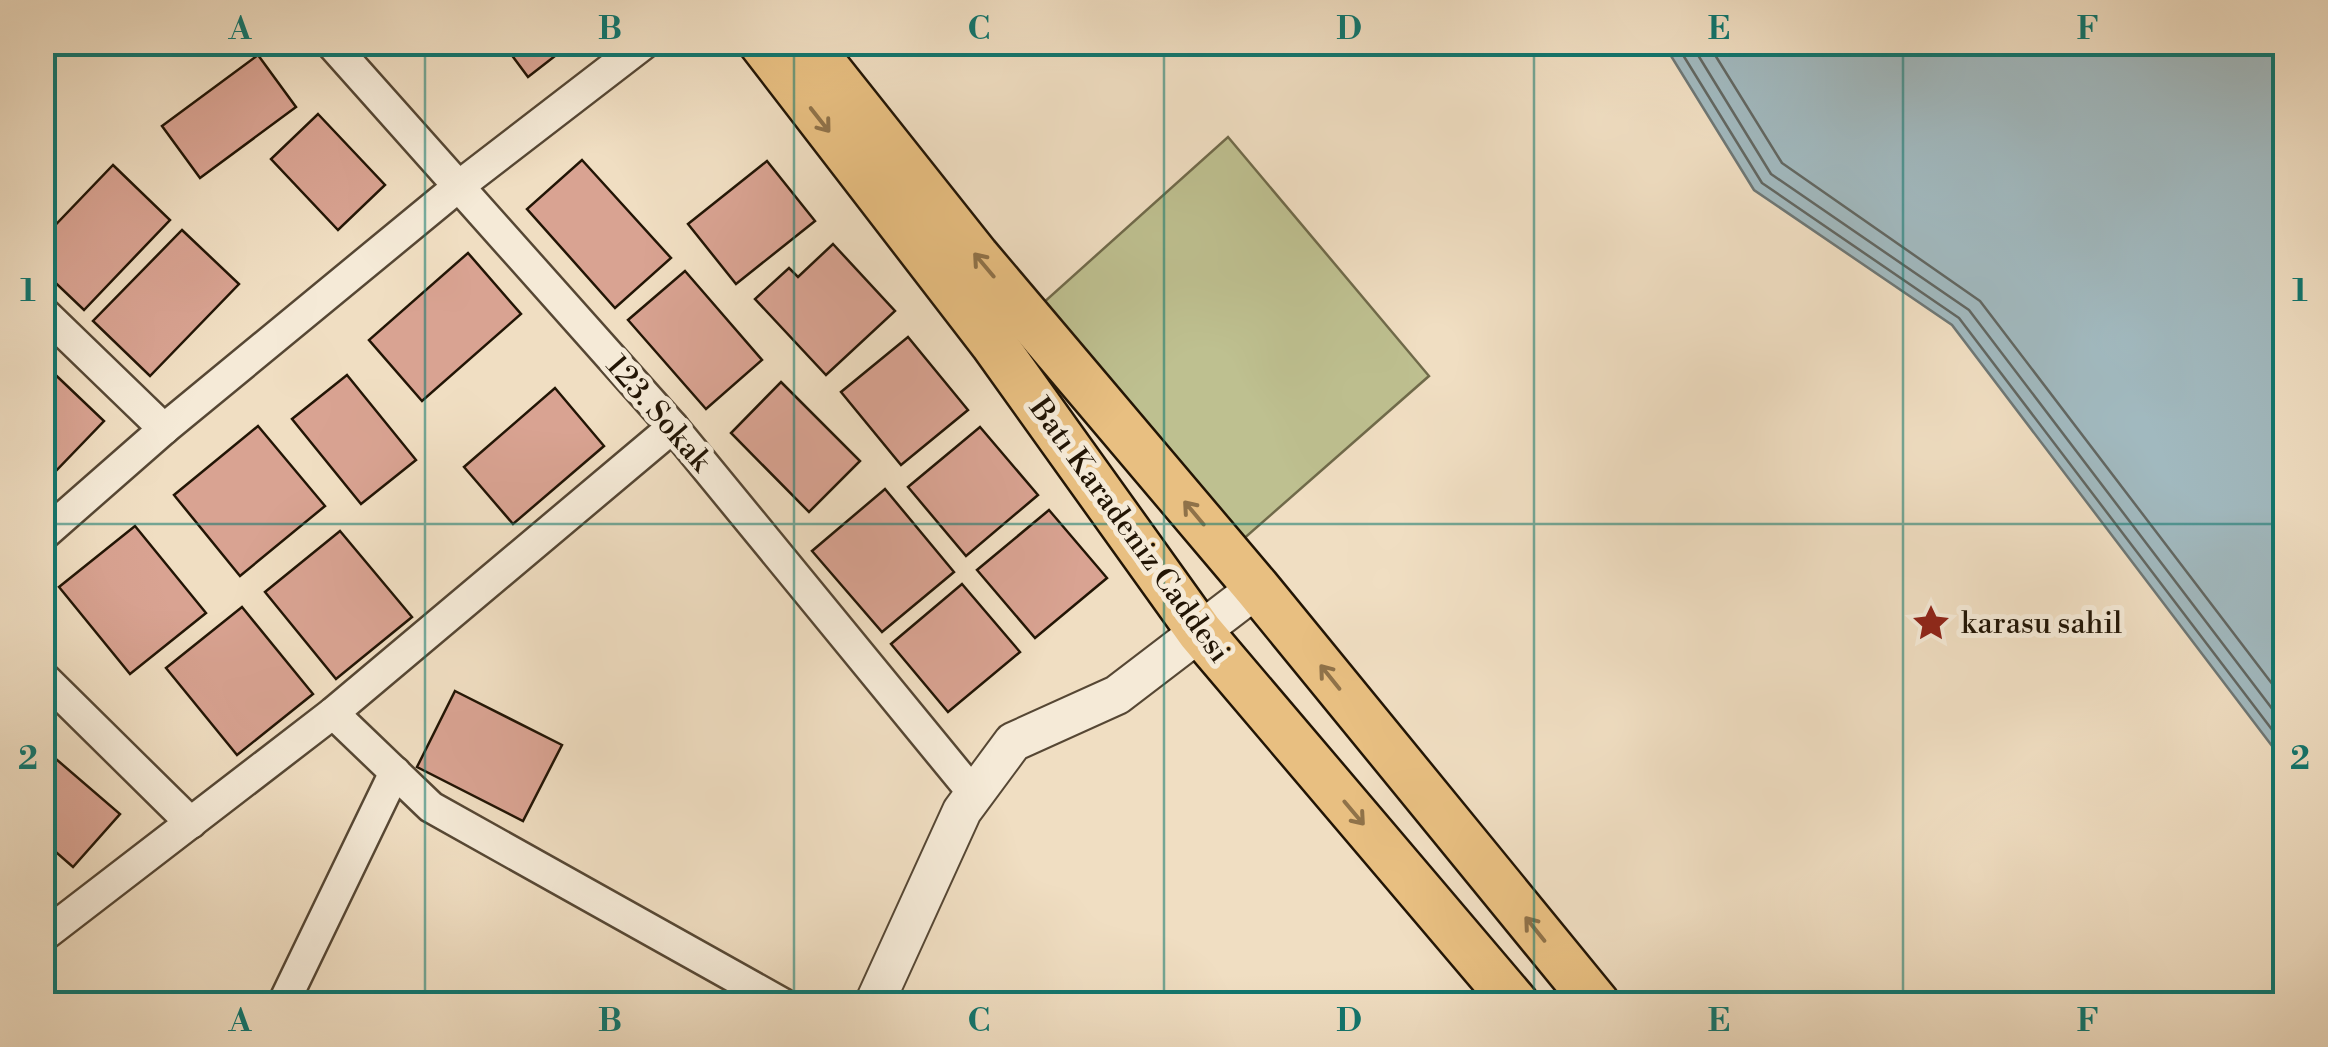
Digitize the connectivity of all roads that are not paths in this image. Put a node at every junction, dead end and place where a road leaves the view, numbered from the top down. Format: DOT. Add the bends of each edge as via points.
graph roads {
  1 [pos="330,42"];
  2 [pos="646,42"];
  3 [pos="761,42"];
  4 [pos="806,42"];
  5 [pos="459,186"];
  6 [pos="42,311"];
  7 [pos="673,427"];
  8 [pos="164,429"];
  9 [pos="42,536"];
  10 [pos="1256,588"];
  11 [pos="1200,632"];
  12 [pos="42,676"];
  13 [pos="333,713"];
  14 [pos="395,772"];
  15 [pos="974,794"];
  16 [pos="191,823"];
  17 [pos="42,937"];
  18 [pos="283,1004"];
  19 [pos="783,1004"];
  20 [pos="874,1004"];
  21 [pos="1516,1004"];
  22 [pos="1597,1004"];
  1 -- 5 [label="street, 123. Sokak"];
  2 -- 5 [label="street"];
  3 -- 11 [label="main road, Batı Karadeniz Caddesi, one-way" via="993,343"];
  10 -- 4 [label="main road, one-way"];
  5 -- 7 [label="street, 123. Sokak"];
  5 -- 8 [label="street"];
  6 -- 8 [label="street"];
  7 -- 13 [label="street"];
  7 -- 15 [label="street, 123. Sokak"];
  8 -- 9 [label="street"];
  10 -- 11 [label="street"];
  22 -- 10 [label="main road, one-way"];
  11 -- 15 [label="street" via="1117,696 1013,742"];
  11 -- 21 [label="main road, Batı Karadeniz Caddesi, one-way"];
  12 -- 16 [label="street"];
  13 -- 14 [label="street"];
  13 -- 16 [label="street"];
  14 -- 18 [label="street"];
  14 -- 19 [label="street" via="431,807"];
  15 -- 20 [label="street"];
  16 -- 17 [label="street"];
}
